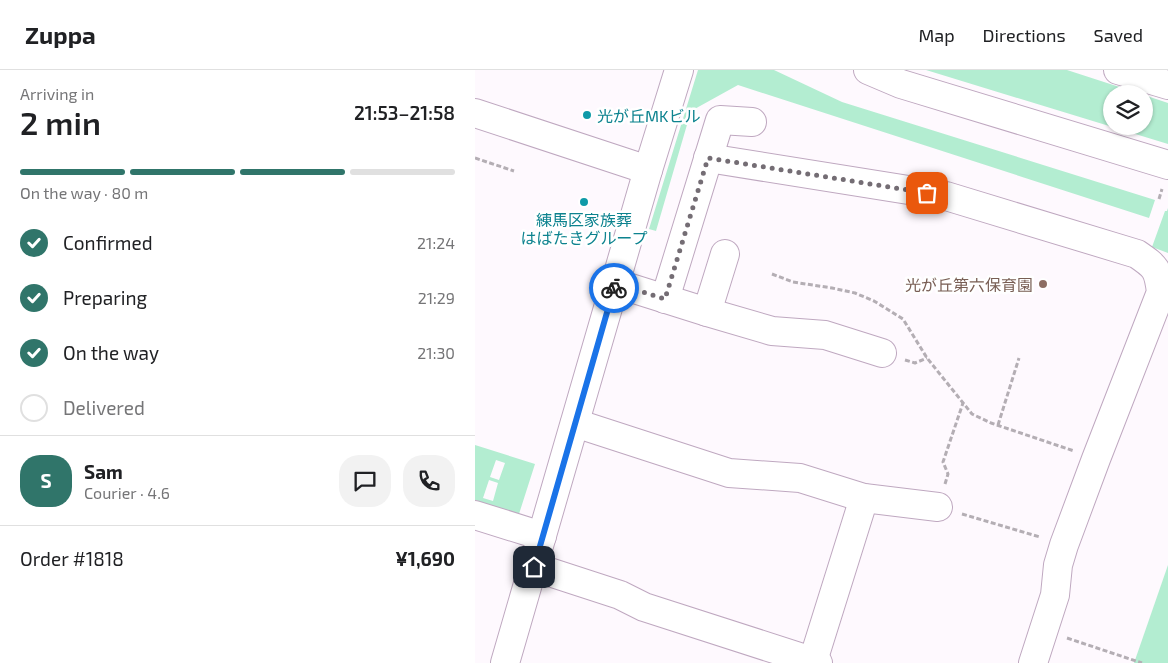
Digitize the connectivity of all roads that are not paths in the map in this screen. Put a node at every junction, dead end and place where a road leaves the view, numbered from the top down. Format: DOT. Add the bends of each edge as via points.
graph roads {
  1 [pos="679,70"];
  2 [pos="868,70"];
  3 [pos="1118,70"];
  4 [pos="1168,85"];
  5 [pos="475,113"];
  6 [pos="752,122"];
  7 [pos="708,158"];
  8 [pos="1168,165"];
  9 [pos="648,170"];
  10 [pos="725,254"];
  11 [pos="615,283"];
  12 [pos="665,299"];
  13 [pos="707,312"];
  14 [pos="882,352"];
  15 [pos="575,422"];
  16 [pos="865,498"];
  17 [pos="937,507"];
  18 [pos="475,515"];
  19 [pos="542,536"];
  20 [pos="534,567"];
  21 [pos="815,662"];
  22 [pos="505,663"];
  23 [pos="1033,663"];
  1 -- 9 [label="street"];
  2 -- 8 [label="street" via="901,84"];
  3 -- 4 [label="street"];
  5 -- 9 [label="street"];
  6 -- 7 [label="street" via="720,120"];
  7 -- 12 [label="street"];
  7 -- 23 [label="street" via="946,196 1137,254 1152,264 1159,277 1161,292 1064,545 1055,595"];
  9 -- 11 [label="street"];
  10 -- 13 [label="street"];
  11 -- 12 [label="street"];
  11 -- 15 [label="street"];
  12 -- 13 [label="street"];
  13 -- 14 [label="street" via="772,331 825,335"];
  15 -- 16 [label="street" via="729,472 800,478"];
  15 -- 19 [label="street"];
  16 -- 17 [label="street"];
  16 -- 21 [label="street"];
  18 -- 19 [label="street"];
  19 -- 20 [label="street"];
  20 -- 21 [label="street" via="620,595 643,607"];
  20 -- 22 [label="street"];
}
